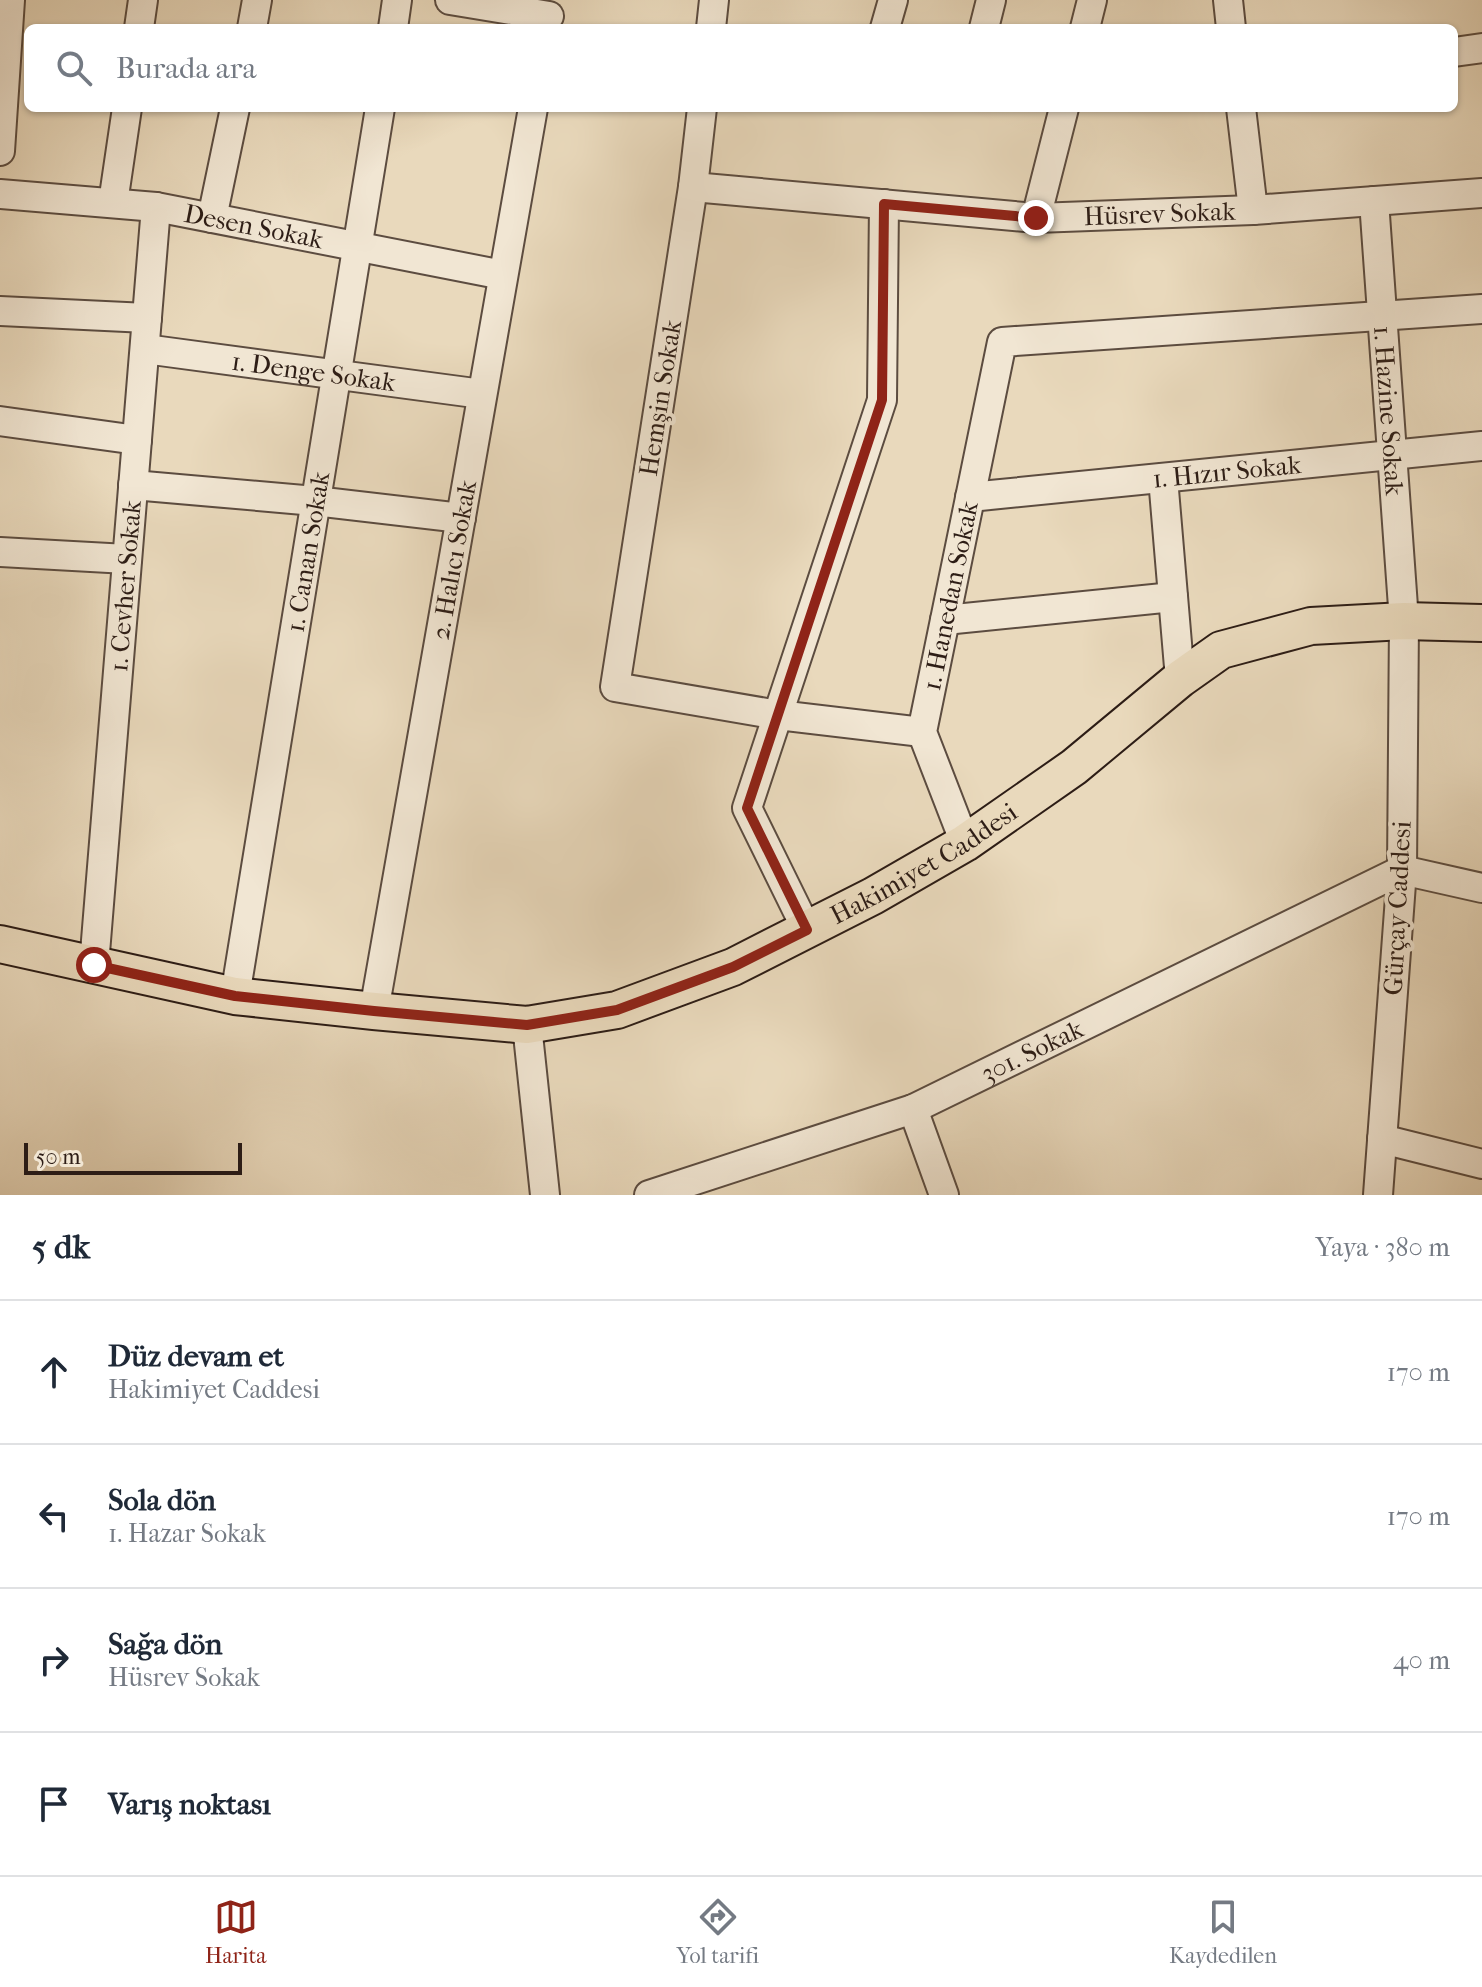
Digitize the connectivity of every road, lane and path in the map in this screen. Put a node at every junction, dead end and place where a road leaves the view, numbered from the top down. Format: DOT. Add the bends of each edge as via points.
graph roads {
  1 [pos="10,0"];
  2 [pos="143,0"];
  3 [pos="257,0"];
  4 [pos="397,0"];
  5 [pos="450,0"];
  6 [pos="714,0"];
  7 [pos="893,0"];
  8 [pos="991,0"];
  9 [pos="1092,0"];
  10 [pos="1228,0"];
  11 [pos="549,15"];
  12 [pos="140,24"];
  13 [pos="253,24"];
  14 [pos="394,24"];
  15 [pos="711,24"];
  16 [pos="886,24"];
  17 [pos="985,24"];
  18 [pos="1086,24"];
  19 [pos="1231,24"];
  20 [pos="1482,48"];
  21 [pos="1458,51"];
  22 [pos="126,112"];
  23 [pos="234,112"];
  24 [pos="379,112"];
  25 [pos="532,112"];
  26 [pos="702,112"];
  27 [pos="1063,112"];
  28 [pos="1241,112"];
  29 [pos="0,151"];
  30 [pos="693,187"];
  31 [pos="1482,193"];
  32 [pos="0,194"];
  33 [pos="1374,201"];
  34 [pos="113,203"];
  35 [pos="884,204"];
  36 [pos="156,207"];
  37 [pos="1253,210"];
  38 [pos="212,218"];
  39 [pos="1036,218"];
  40 [pos="357,246"];
  41 [pos="503,275"];
  42 [pos="1482,309"];
  43 [pos="0,311"];
  44 [pos="1382,316"];
  45 [pos="147,318"];
  46 [pos="145,349"];
  47 [pos="335,374"];
  48 [pos="482,394"];
  49 [pos="0,421"];
  50 [pos="137,440"];
  51 [pos="1482,446"];
  52 [pos="1392,455"];
  53 [pos="1163,478"];
  54 [pos="133,485"];
  55 [pos="970,497"];
  56 [pos="315,501"];
  57 [pos="461,518"];
  58 [pos="0,552"];
  59 [pos="127,559"];
  60 [pos="1173,597"];
  61 [pos="945,620"];
  62 [pos="1404,621"];
  63 [pos="1482,623"];
  64 [pos="1180,679"];
  65 [pos="778,715"];
  66 [pos="922,732"];
  67 [pos="965,843"];
  68 [pos="1402,870"];
  69 [pos="1482,888"];
  70 [pos="807,930"];
  71 [pos="0,944"];
  72 [pos="94,965"];
  73 [pos="235,996"];
  74 [pos="374,1011"];
  75 [pos="527,1025"];
  76 [pos="913,1109"];
  77 [pos="1382,1139"];
  78 [pos="1482,1164"];
  79 [pos="545,1195"];
  80 [pos="649,1195"];
  81 [pos="944,1195"];
  82 [pos="1378,1195"];
  1 -- 29 [label="street"];
  2 -- 12 [label="street"];
  3 -- 13 [label="street"];
  4 -- 14 [label="street"];
  5 -- 11 [label="street"];
  6 -- 15 [label="street"];
  7 -- 16 [label="street"];
  8 -- 17 [label="street"];
  9 -- 18 [label="street"];
  10 -- 19 [label="street"];
  20 -- 21 [label="street"];
  22 -- 34 [label="street"];
  23 -- 38 [label="street"];
  24 -- 40 [label="street, 1. Canan Sokak"];
  25 -- 41 [label="street, 2. Halıcı Sokak"];
  26 -- 30 [label="street, Hemşin Sokak"];
  27 -- 39 [label="street"];
  28 -- 37 [label="street"];
  30 -- 35 [label="street, Hüsrev Sokak"];
  30 -- 65 [label="street, Hemşin Sokak" via="615,687"];
  31 -- 33 [label="street, Hüsrev Sokak"];
  32 -- 34 [label="street, Desen Sokak"];
  33 -- 37 [label="street, Hüsrev Sokak"];
  33 -- 44 [label="street, 1. Hazine Sokak"];
  34 -- 36 [label="street, Desen Sokak"];
  35 -- 39 [label="street, Hüsrev Sokak"];
  35 -- 65 [label="street" via="882,400"];
  36 -- 38 [label="street, Desen Sokak"];
  36 -- 45 [label="street, 1. Cevher Sokak"];
  37 -- 39 [label="street, Hüsrev Sokak"];
  38 -- 40 [label="street, Desen Sokak"];
  40 -- 41 [label="street, Desen Sokak"];
  40 -- 47 [label="street, 1. Canan Sokak"];
  41 -- 48 [label="street, 2. Halıcı Sokak"];
  42 -- 44 [label="street"];
  43 -- 45 [label="street"];
  44 -- 52 [label="street, 1. Hazine Sokak"];
  44 -- 55 [label="street, 1. Hanedan Sokak" via="1002,342"];
  45 -- 46 [label="street, 1. Cevher Sokak"];
  46 -- 47 [label="street, 1. Denge Sokak"];
  46 -- 50 [label="street, 1. Cevher Sokak"];
  47 -- 48 [label="street, 1. Denge Sokak"];
  47 -- 56 [label="street, 1. Canan Sokak"];
  48 -- 57 [label="street, 2. Halıcı Sokak"];
  49 -- 50 [label="street"];
  50 -- 54 [label="street, 1. Cevher Sokak"];
  51 -- 52 [label="street, 1. Hızır Sokak"];
  52 -- 53 [label="street, 1. Hızır Sokak"];
  52 -- 62 [label="street, 1. Hazine Sokak"];
  53 -- 55 [label="street, 1. Hızır Sokak"];
  53 -- 60 [label="street"];
  54 -- 56 [label="street"];
  54 -- 59 [label="street, 1. Cevher Sokak"];
  55 -- 61 [label="street, 1. Hanedan Sokak"];
  56 -- 57 [label="street"];
  56 -- 73 [label="street, 1. Canan Sokak"];
  57 -- 74 [label="street, 2. Halıcı Sokak"];
  58 -- 59 [label="street"];
  59 -- 72 [label="street, 1. Cevher Sokak"];
  60 -- 61 [label="street"];
  60 -- 64 [label="street"];
  61 -- 66 [label="street, 1. Hanedan Sokak"];
  62 -- 63 [label="main road, Hakimiyet Caddesi"];
  62 -- 64 [label="main road, Hakimiyet Caddesi" via="1311,626 1221,650"];
  62 -- 68 [label="street, Gürçay Caddesi"];
  64 -- 67 [label="main road, Hakimiyet Caddesi" via="1074,767"];
  65 -- 66 [label="street"];
  65 -- 70 [label="street" via="747,808"];
  66 -- 67 [label="street"];
  67 -- 70 [label="main road, Hakimiyet Caddesi"];
  68 -- 69 [label="street"];
  68 -- 76 [label="street, 301. Sokak"];
  68 -- 77 [label="street, Gürçay Caddesi"];
  70 -- 75 [label="main road, Hakimiyet Caddesi" via="733,967 617,1010"];
  71 -- 72 [label="main road, Hakimiyet Caddesi"];
  72 -- 73 [label="main road, Hakimiyet Caddesi"];
  73 -- 74 [label="main road, Hakimiyet Caddesi"];
  74 -- 75 [label="main road, Hakimiyet Caddesi"];
  75 -- 79 [label="street"];
  76 -- 80 [label="street, 301. Sokak"];
  76 -- 81 [label="street"];
  77 -- 78 [label="street"];
  77 -- 82 [label="street, Gürçay Caddesi"];
}
